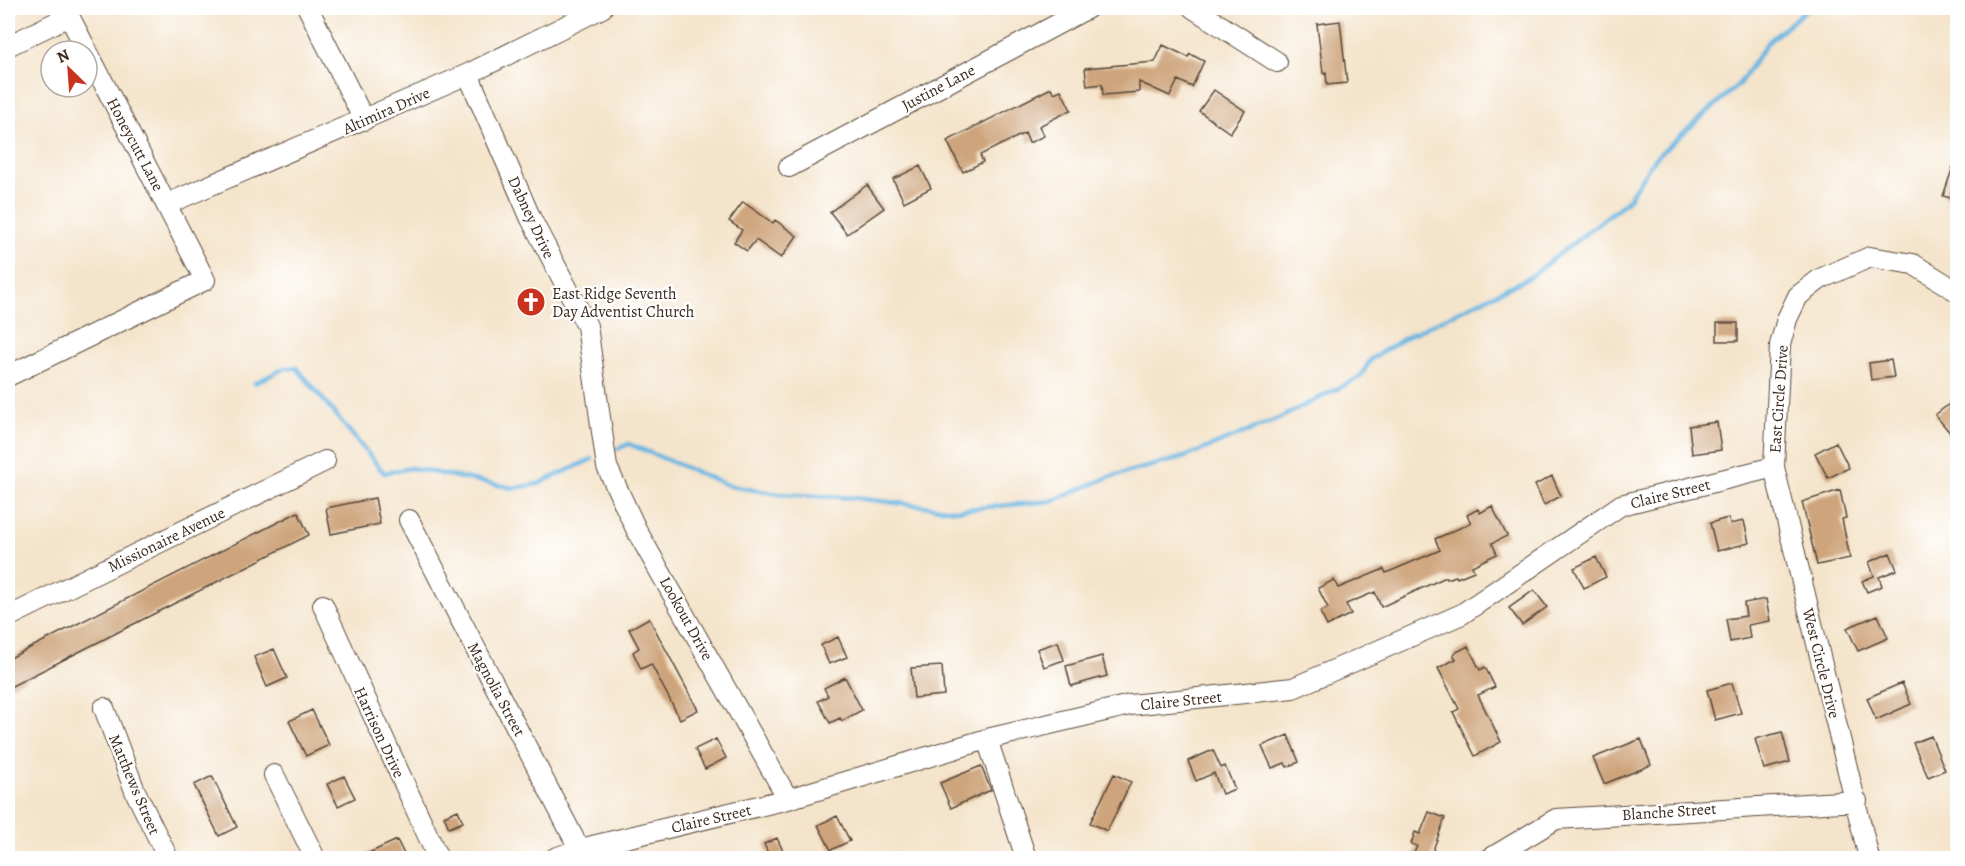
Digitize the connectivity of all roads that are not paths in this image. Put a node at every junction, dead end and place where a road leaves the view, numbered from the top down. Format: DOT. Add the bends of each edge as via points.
graph roads {
  1 [pos="308,8"];
  2 [pos="602,8"];
  3 [pos="1088,8"];
  4 [pos="1193,8"];
  5 [pos="67,12"];
  6 [pos="8,46"];
  7 [pos="1277,62"];
  8 [pos="468,74"];
  9 [pos="364,120"];
  10 [pos="789,167"];
  11 [pos="167,204"];
  12 [pos="1958,292"];
  13 [pos="8,376"];
  14 [pos="601,431"];
  15 [pos="326,461"];
  16 [pos="1774,467"];
  17 [pos="409,520"];
  18 [pos="323,605"];
  19 [pos="8,617"];
  20 [pos="104,708"];
  21 [pos="987,739"];
  22 [pos="274,775"];
  23 [pos="788,799"];
  24 [pos="1857,801"];
  25 [pos="582,854"];
  26 [pos="168,858"];
  27 [pos="315,858"];
  28 [pos="438,858"];
  29 [pos="555,858"];
  30 [pos="1026,858"];
  31 [pos="1491,858"];
  32 [pos="1869,858"];
  1 -- 9 [label="street"];
  2 -- 8 [label="street, Altimira Drive"];
  3 -- 10 [label="street, Justine Lane"];
  4 -- 7 [label="street"];
  5 -- 6 [label="street"];
  5 -- 11 [label="street, Honeycutt Lane"];
  8 -- 9 [label="street, Altimira Drive"];
  8 -- 14 [label="street, Dabney Drive" via="531,219 587,326"];
  9 -- 11 [label="street, Altimira Drive"];
  11 -- 13 [label="street, Honeycutt Lane" via="205,280"];
  12 -- 16 [label="street, East Circle Drive" via="1913,264 1870,257 1820,279 1797,296 1780,345"];
  14 -- 23 [label="street, Lookout Drive" via="607,467 637,531"];
  15 -- 19 [label="street, Missionaire Avenue"];
  16 -- 21 [label="street, Claire Street" via="1621,505 1462,614 1293,688 1130,705"];
  16 -- 24 [label="street, West Circle Drive"];
  17 -- 25 [label="street, Magnolia Street"];
  18 -- 28 [label="street, Harrison Drive"];
  20 -- 26 [label="street, Matthews Street" via="135,790"];
  21 -- 23 [label="street, Claire Street"];
  21 -- 30 [label="street"];
  22 -- 27 [label="street"];
  23 -- 25 [label="street, Claire Street"];
  24 -- 31 [label="street, Blanche Street" via="1556,819"];
  24 -- 32 [label="street, West Circle Drive"];
  25 -- 29 [label="street, Claire Street"];
}
